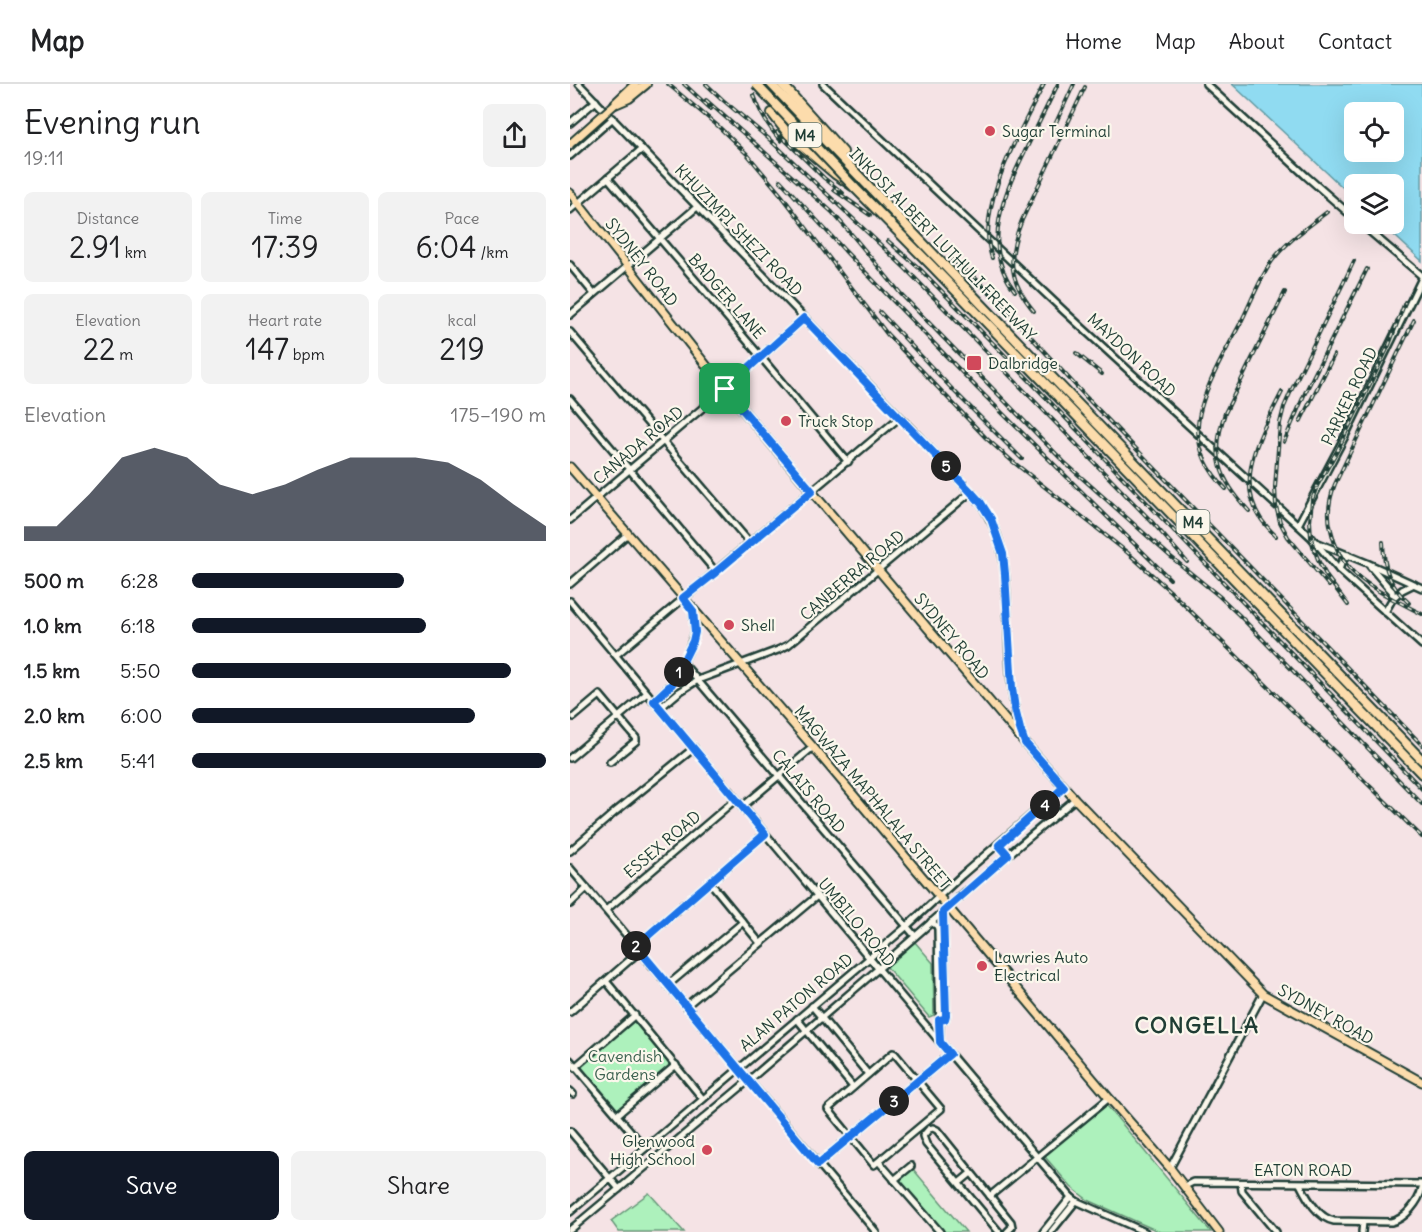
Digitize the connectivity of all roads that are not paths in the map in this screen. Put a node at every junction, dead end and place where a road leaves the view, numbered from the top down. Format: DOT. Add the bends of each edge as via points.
graph roads {
  1 [pos="579,84"];
  2 [pos="635,84"];
  3 [pos="646,84"];
  4 [pos="756,84"];
  5 [pos="771,84"];
  6 [pos="782,84"];
  7 [pos="823,84"];
  8 [pos="1206,84"];
  9 [pos="596,101"];
  10 [pos="615,104"];
  11 [pos="772,113"];
  12 [pos="613,118"];
  13 [pos="570,123"];
  14 [pos="570,144"];
  15 [pos="642,149"];
  16 [pos="570,156"];
  17 [pos="608,178"];
  18 [pos="854,187"];
  19 [pos="570,193"];
  20 [pos="875,193"];
  21 [pos="579,203"];
  22 [pos="697,207"];
  23 [pos="1344,209"];
  24 [pos="570,210"];
  25 [pos="1373,234"];
  26 [pos="660,239"];
  27 [pos="570,265"];
  28 [pos="627,267"];
  29 [pos="1422,277"];
  30 [pos="594,294"];
  31 [pos="570,315"];
  32 [pos="804,318"];
  33 [pos="570,332"];
  34 [pos="761,357"];
  35 [pos="725,389"];
  36 [pos="570,399"];
  37 [pos="900,417"];
  38 [pos="663,442"];
  39 [pos="848,462"];
  40 [pos="570,467"];
  41 [pos="630,470"];
  42 [pos="812,491"];
  43 [pos="971,492"];
  44 [pos="596,498"];
  45 [pos="570,520"];
  46 [pos="1299,525"];
  47 [pos="628,534"];
  48 [pos="1314,541"];
  49 [pos="750,543"];
  50 [pos="1348,555"];
  51 [pos="1367,563"];
  52 [pos="878,570"];
  53 [pos="1339,570"];
  54 [pos="716,572"];
  55 [pos="570,584"];
  56 [pos="1414,584"];
  57 [pos="1422,588"];
  58 [pos="683,598"];
  59 [pos="1393,598"];
  60 [pos="570,601"];
  61 [pos="693,611"];
  62 [pos="1385,612"];
  63 [pos="1422,645"];
  64 [pos="616,655"];
  65 [pos="684,663"];
  66 [pos="741,664"];
  67 [pos="698,680"];
  68 [pos="647,693"];
  69 [pos="654,701"];
  70 [pos="660,708"];
  71 [pos="574,717"];
  72 [pos="618,717"];
  73 [pos="1025,743"];
  74 [pos="813,747"];
  75 [pos="694,748"];
  76 [pos="570,758"];
  77 [pos="1422,760"];
  78 [pos="610,762"];
  79 [pos="1422,774"];
  80 [pos="778,776"];
  81 [pos="1064,787"];
  82 [pos="736,799"];
  83 [pos="1075,799"];
  84 [pos="742,807"];
  85 [pos="765,834"];
  86 [pos="999,845"];
  87 [pos="570,851"];
  88 [pos="1008,855"];
  89 [pos="570,868"];
  90 [pos="710,882"];
  91 [pos="588,888"];
  92 [pos="817,896"];
  93 [pos="939,896"];
  94 [pos="570,904"];
  95 [pos="606,910"];
  96 [pos="946,910"];
  97 [pos="743,922"];
  98 [pos="931,922"];
  99 [pos="906,927"];
  100 [pos="915,936"];
  101 [pos="760,943"];
  102 [pos="638,949"];
  103 [pos="869,958"];
  104 [pos="941,968"];
  105 [pos="879,969"];
  106 [pos="606,981"];
  107 [pos="668,985"];
  108 [pos="1263,994"];
  109 [pos="686,1006"];
  110 [pos="812,1006"];
  111 [pos="570,1012"];
  112 [pos="635,1015"];
  113 [pos="822,1017"];
  114 [pos="797,1019"];
  115 [pos="806,1031"];
  116 [pos="940,1042"];
  117 [pos="950,1054"];
  118 [pos="570,1060"];
  119 [pos="676,1065"];
  120 [pos="575,1067"];
  121 [pos="738,1069"];
  122 [pos="868,1074"];
  123 [pos="748,1081"];
  124 [pos="918,1081"];
  125 [pos="1422,1082"];
  126 [pos="853,1087"];
  127 [pos="1109,1098"];
  128 [pos="704,1099"];
  129 [pos="617,1115"];
  130 [pos="570,1131"];
  131 [pos="850,1137"];
  132 [pos="645,1148"];
  133 [pos="1037,1157"];
  134 [pos="879,1162"];
  135 [pos="818,1164"];
  136 [pos="911,1166"];
  137 [pos="1170,1168"];
  138 [pos="971,1173"];
  139 [pos="610,1178"];
  140 [pos="894,1180"];
  141 [pos="959,1183"];
  142 [pos="1241,1183"];
  143 [pos="1300,1184"];
  144 [pos="1185,1186"];
  145 [pos="1422,1186"];
  146 [pos="619,1189"];
  147 [pos="990,1196"];
  148 [pos="1071,1197"];
  149 [pos="1076,1201"];
  150 [pos="570,1212"];
  151 [pos="1363,1222"];
  152 [pos="1054,1223"];
  153 [pos="570,1230"];
  154 [pos="1137,1230"];
  155 [pos="876,1232"];
  156 [pos="940,1232"];
  157 [pos="999,1232"];
  158 [pos="1007,1232"];
  159 [pos="1043,1232"];
  160 [pos="1051,1232"];
  161 [pos="1145,1232"];
  162 [pos="1219,1232"];
  163 [pos="1276,1232"];
  164 [pos="1362,1232"];
  1 -- 9 [label="street, KHUZIMPI SHEZI ROAD"];
  2 -- 10 [label="main road"];
  3 -- 10 [label="highway"];
  4 -- 18 [label="highway, INKOSI ALBERT LUTHULI FREEWAY / M4, bridge"];
  5 -- 20 [label="highway, INKOSI ALBERT LUTHULI FREEWAY / M4"];
  6 -- 20 [label="highway"];
  7 -- 46 [label="street, MAYDON ROAD"];
  8 -- 23 [label="street"];
  9 -- 12 [label="street, KHUZIMPI SHEZI ROAD"];
  9 -- 13 [label="street"];
  10 -- 14 [label="main road, bridge"];
  11 -- 18 [label="highway" via="789,135"];
  12 -- 15 [label="street, KHUZIMPI SHEZI ROAD"];
  12 -- 16 [label="street"];
  15 -- 17 [label="street"];
  15 -- 22 [label="street, KHUZIMPI SHEZI ROAD"];
  17 -- 21 [label="street"];
  17 -- 26 [label="street, BADGER LANE"];
  18 -- 79 [label="highway, INKOSI ALBERT LUTHULI FREEWAY / M4"];
  19 -- 21 [label="main road, SYDNEY ROAD"];
  20 -- 77 [label="highway, INKOSI ALBERT LUTHULI FREEWAY / M4"];
  21 -- 24 [label="street"];
  21 -- 28 [label="main road, SYDNEY ROAD"];
  22 -- 26 [label="street"];
  22 -- 32 [label="street, KHUZIMPI SHEZI ROAD"];
  25 -- 29 [label="street"];
  26 -- 28 [label="street"];
  26 -- 34 [label="street, BADGER LANE"];
  27 -- 30 [label="street"];
  28 -- 30 [label="street"];
  28 -- 35 [label="main road, SYDNEY ROAD"];
  29 -- 46 [label="street, PARKER ROAD"];
  30 -- 31 [label="street"];
  32 -- 34 [label="street, CANADA ROAD"];
  32 -- 37 [label="street, KHUZIMPI SHEZI ROAD"];
  33 -- 38 [label="street"];
  34 -- 35 [label="street, CANADA ROAD"];
  34 -- 39 [label="street, BADGER LANE"];
  35 -- 38 [label="street, CANADA ROAD"];
  35 -- 42 [label="main road, SYDNEY ROAD"];
  36 -- 41 [label="street"];
  37 -- 39 [label="street"];
  37 -- 43 [label="street, KHUZIMPI SHEZI ROAD"];
  38 -- 41 [label="street, CANADA ROAD"];
  38 -- 49 [label="street"];
  39 -- 42 [label="street"];
  40 -- 44 [label="main road, MAGWAZA MAPHALALA STREET"];
  41 -- 44 [label="street, CANADA ROAD"];
  41 -- 54 [label="street"];
  42 -- 49 [label="street"];
  42 -- 52 [label="main road, SYDNEY ROAD"];
  43 -- 52 [label="street, CANBERRA ROAD"];
  43 -- 73 [label="street, KHUZIMPI SHEZI ROAD" via="991,519 1003,554 1012,688"];
  44 -- 45 [label="street, CANADA ROAD"];
  44 -- 47 [label="main road, MAGWAZA MAPHALALA STREET"];
  46 -- 48 [label="street, MAYDON ROAD"];
  47 -- 55 [label="street"];
  47 -- 58 [label="main road, MAGWAZA MAPHALALA STREET"];
  48 -- 50 [label="street"];
  48 -- 53 [label="street, MAYDON ROAD"];
  49 -- 54 [label="street"];
  50 -- 51 [label="street"];
  50 -- 53 [label="street"];
  51 -- 56 [label="street"];
  51 -- 59 [label="street" via="1392,591"];
  52 -- 66 [label="street, CANBERRA ROAD" via="788,645"];
  52 -- 73 [label="main road, SYDNEY ROAD"];
  53 -- 62 [label="street, MAYDON ROAD"];
  54 -- 58 [label="street"];
  56 -- 57 [label="street"];
  56 -- 59 [label="street"];
  58 -- 61 [label="main road, MAGWAZA MAPHALALA STREET"];
  58 -- 64 [label="street"];
  59 -- 62 [label="street"];
  60 -- 64 [label="street, UMBILO ROAD"];
  61 -- 65 [label="street" via="695,632"];
  61 -- 66 [label="main road, MAGWAZA MAPHALALA STREET"];
  62 -- 63 [label="street, MAYDON ROAD"];
  64 -- 68 [label="street, UMBILO ROAD"];
  65 -- 67 [label="street, CALAIS ROAD"];
  65 -- 69 [label="street" via="672,684"];
  66 -- 67 [label="street, CANBERRA ROAD"];
  66 -- 74 [label="main road, MAGWAZA MAPHALALA STREET"];
  67 -- 70 [label="street, CANBERRA ROAD"];
  67 -- 80 [label="street, CALAIS ROAD"];
  68 -- 69 [label="street, UMBILO ROAD"];
  68 -- 72 [label="street"];
  69 -- 70 [label="street, UMBILO ROAD"];
  70 -- 75 [label="street, UMBILO ROAD"];
  71 -- 72 [label="street" via="600,695"];
  72 -- 76 [label="street"];
  72 -- 78 [label="street" via="637,740"];
  73 -- 81 [label="main road, SYDNEY ROAD"];
  74 -- 80 [label="street"];
  74 -- 93 [label="main road, MAGWAZA MAPHALALA STREET"];
  75 -- 82 [label="street, UMBILO ROAD"];
  75 -- 87 [label="street"];
  80 -- 84 [label="street"];
  80 -- 99 [label="street, CALAIS ROAD"];
  81 -- 83 [label="main road, SYDNEY ROAD"];
  81 -- 86 [label="street, ALAN PATON ROAD"];
  82 -- 84 [label="street, UMBILO ROAD"];
  82 -- 95 [label="street, ESSEX ROAD"];
  83 -- 88 [label="street, ALAN PATON ROAD"];
  83 -- 108 [label="main road, SYDNEY ROAD"];
  84 -- 85 [label="street, UMBILO ROAD"];
  85 -- 90 [label="street"];
  85 -- 92 [label="street, UMBILO ROAD"];
  86 -- 88 [label="street"];
  86 -- 93 [label="street, ALAN PATON ROAD"];
  88 -- 96 [label="street, ALAN PATON ROAD"];
  89 -- 91 [label="street"];
  90 -- 97 [label="street"];
  90 -- 102 [label="street"];
  91 -- 94 [label="street"];
  91 -- 95 [label="street"];
  92 -- 101 [label="street"];
  92 -- 103 [label="street, UMBILO ROAD"];
  93 -- 96 [label="main road, MAGWAZA MAPHALALA STREET"];
  93 -- 99 [label="street, ALAN PATON ROAD"];
  95 -- 102 [label="street"];
  96 -- 98 [label="street, ALAN PATON ROAD"];
  96 -- 104 [label="street"];
  96 -- 127 [label="main road, MAGWAZA MAPHALALA STREET"];
  97 -- 101 [label="street"];
  97 -- 107 [label="street"];
  98 -- 100 [label="street, ALAN PATON ROAD"];
  98 -- 104 [label="street" via="938,929"];
  99 -- 100 [label="street, CALAIS ROAD"];
  99 -- 103 [label="street, ALAN PATON ROAD"];
  100 -- 105 [label="street, ALAN PATON ROAD"];
  101 -- 109 [label="street"];
  102 -- 106 [label="street"];
  102 -- 107 [label="street"];
  103 -- 105 [label="street, UMBILO ROAD"];
  103 -- 110 [label="street, ALAN PATON ROAD"];
  104 -- 116 [label="street" via="946,1015 939,1020"];
  105 -- 113 [label="street, ALAN PATON ROAD"];
  105 -- 116 [label="street, UMBILO ROAD"];
  106 -- 111 [label="street"];
  106 -- 112 [label="street"];
  107 -- 109 [label="street"];
  108 -- 125 [label="main road, SYDNEY ROAD"];
  108 -- 137 [label="street"];
  109 -- 121 [label="street"];
  110 -- 113 [label="street"];
  110 -- 114 [label="street, ALAN PATON ROAD"];
  112 -- 119 [label="street"];
  112 -- 120 [label="street"];
  113 -- 115 [label="street, ALAN PATON ROAD"];
  113 -- 122 [label="street"];
  114 -- 115 [label="street"];
  114 -- 121 [label="street, ALAN PATON ROAD"];
  115 -- 123 [label="street, ALAN PATON ROAD"];
  115 -- 126 [label="street"];
  116 -- 117 [label="street, UMBILO ROAD"];
  117 -- 124 [label="street"];
  117 -- 133 [label="street, UMBILO ROAD"];
  118 -- 120 [label="street"];
  119 -- 128 [label="street"];
  119 -- 129 [label="street"];
  120 -- 129 [label="street"];
  121 -- 123 [label="street"];
  121 -- 128 [label="street, ALAN PATON ROAD"];
  122 -- 124 [label="street" via="894,1053"];
  122 -- 126 [label="street"];
  123 -- 135 [label="street"];
  123 -- 146 [label="street, ALAN PATON ROAD"];
  124 -- 131 [label="street"];
  124 -- 134 [label="street" via="941,1109"];
  126 -- 131 [label="street" via="828,1108"];
  127 -- 133 [label="street"];
  127 -- 137 [label="main road, MAGWAZA MAPHALALA STREET"];
  128 -- 132 [label="street, ALAN PATON ROAD"];
  129 -- 132 [label="street"];
  130 -- 139 [label="street"];
  131 -- 134 [label="street" via="874,1165"];
  131 -- 135 [label="street"];
  132 -- 139 [label="street, ALAN PATON ROAD"];
  133 -- 147 [label="street"];
  133 -- 148 [label="street, UMBILO ROAD"];
  134 -- 140 [label="street"];
  135 -- 155 [label="street"];
  136 -- 140 [label="street"];
  137 -- 144 [label="main road, MAGWAZA MAPHALALA STREET"];
  138 -- 141 [label="street"];
  138 -- 141 [label="street" via="937,1130 926,1131 924,1141"];
  138 -- 147 [label="street"];
  139 -- 146 [label="street"];
  139 -- 150 [label="street, ALAN PATON ROAD"];
  140 -- 156 [label="street"];
  141 -- 157 [label="street"];
  142 -- 143 [label="street, EATON ROAD"];
  142 -- 144 [label="street, EATON ROAD" via="1193,1182"];
  142 -- 163 [label="street" via="1242,1191"];
  143 -- 145 [label="street, EATON ROAD"];
  143 -- 151 [label="street" via="1326,1219"];
  144 -- 162 [label="main road, MAGWAZA MAPHALALA STREET"];
  145 -- 151 [label="street" via="1418,1199 1400,1219"];
  146 -- 153 [label="street, ALAN PATON ROAD"];
  147 -- 158 [label="street" via="1012,1223"];
  148 -- 149 [label="street, UMBILO ROAD"];
  148 -- 152 [label="street"];
  149 -- 152 [label="street"];
  149 -- 154 [label="street, UMBILO ROAD"];
  151 -- 164 [label="street"];
  152 -- 159 [label="street"];
  152 -- 160 [label="street"];
  154 -- 161 [label="street, UMBILO ROAD"];
}
